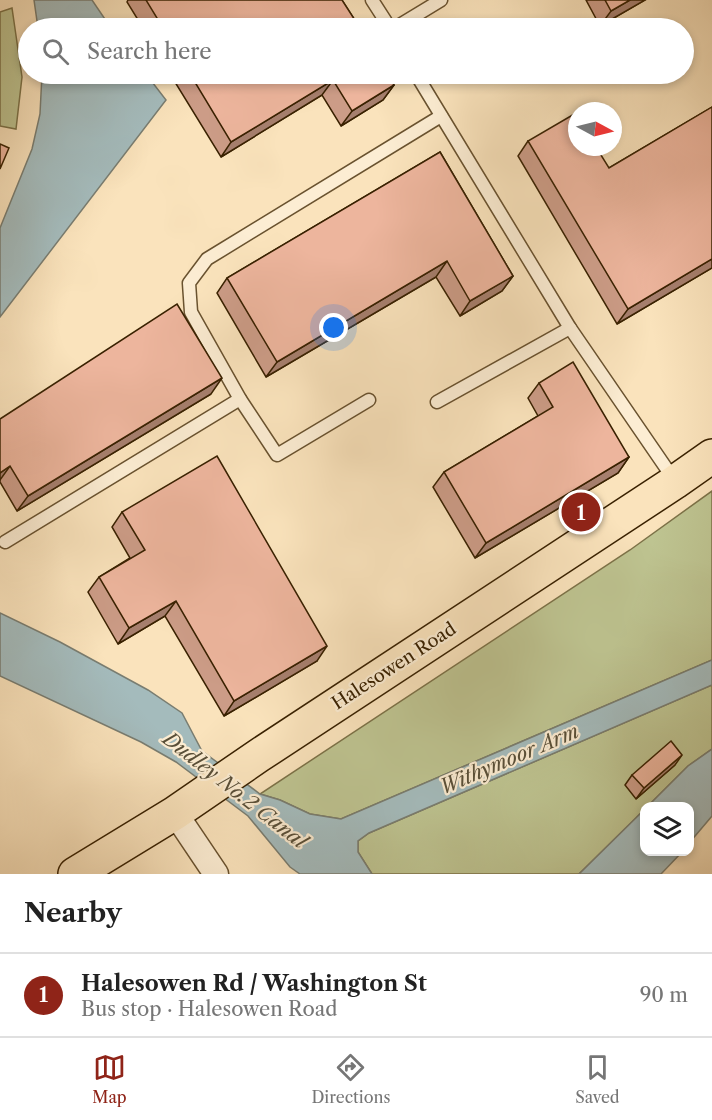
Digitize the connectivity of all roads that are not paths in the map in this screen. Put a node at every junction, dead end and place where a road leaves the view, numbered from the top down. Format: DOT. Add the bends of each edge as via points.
graph roads {
  1 [pos="372,0"];
  2 [pos="441,0"];
  3 [pos="384,18"];
  4 [pos="411,18"];
  5 [pos="422,84"];
  6 [pos="441,116"];
  7 [pos="570,328"];
  8 [pos="240,399"];
  9 [pos="369,400"];
  10 [pos="437,402"];
  11 [pos="712,456"];
  12 [pos="675,482"];
  13 [pos="4,542"];
  14 [pos="184,807"];
  15 [pos="75,874"];
  16 [pos="216,874"];
  1 -- 3 [label="lane"];
  2 -- 4 [label="lane"];
  5 -- 6 [label="lane"];
  6 -- 7 [label="lane"];
  6 -- 8 [label="lane" via="207,259 189,283 191,312"];
  7 -- 10 [label="lane"];
  7 -- 12 [label="lane"];
  8 -- 9 [label="lane" via="277,455"];
  8 -- 13 [label="lane"];
  11 -- 12 [label="main road, Halesowen Road"];
  12 -- 14 [label="main road, Halesowen Road"];
  14 -- 15 [label="main road, Halesowen Road"];
  14 -- 16 [label="street"];
}
